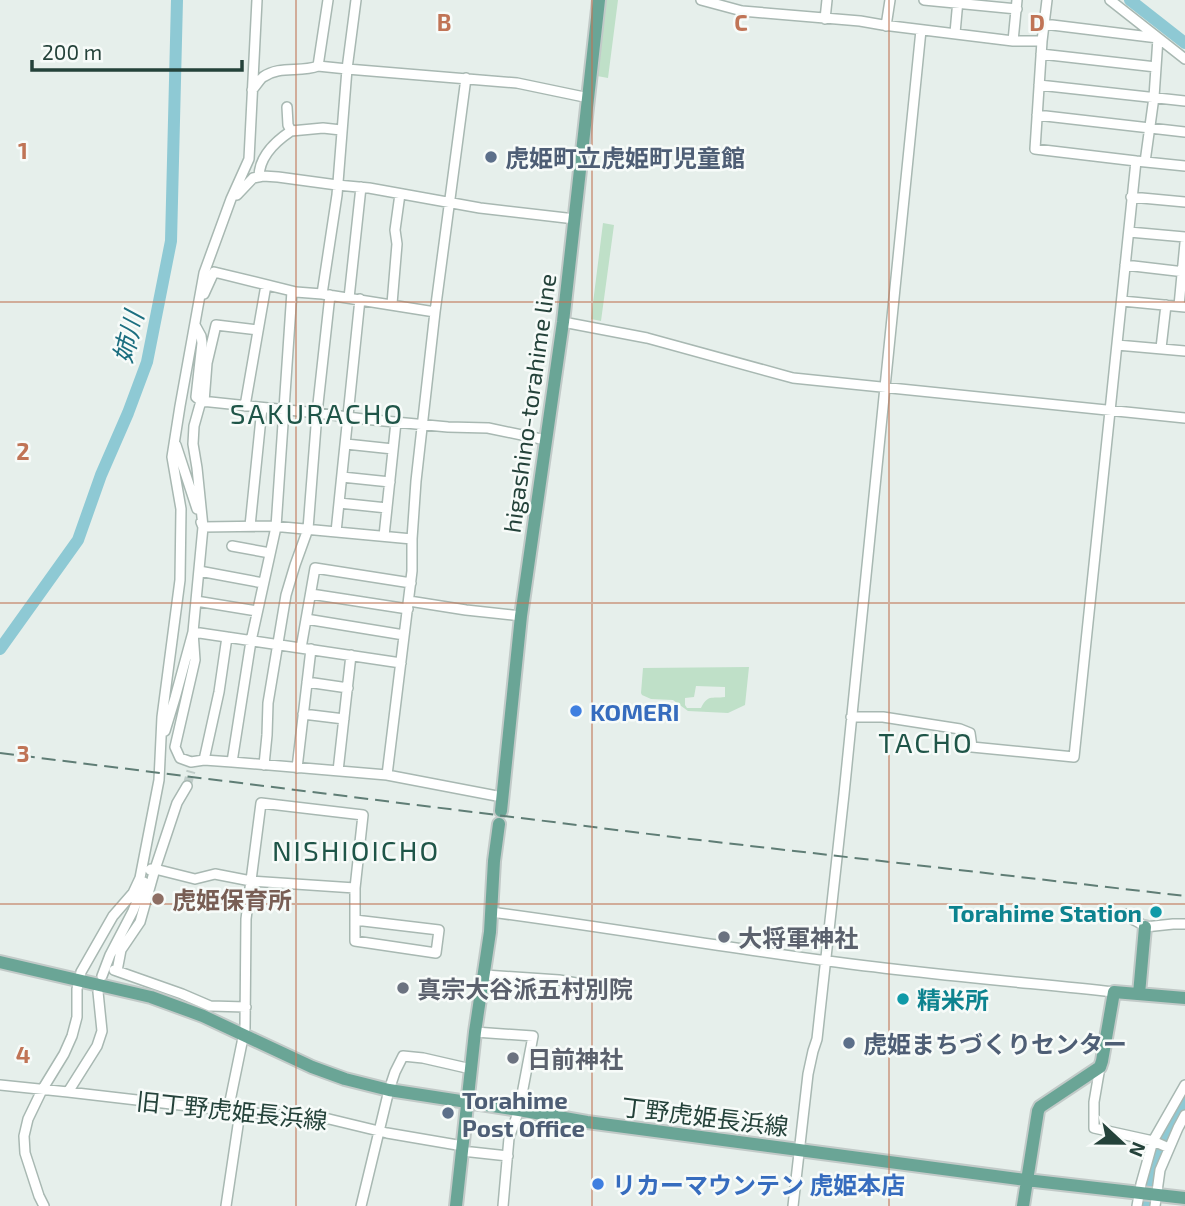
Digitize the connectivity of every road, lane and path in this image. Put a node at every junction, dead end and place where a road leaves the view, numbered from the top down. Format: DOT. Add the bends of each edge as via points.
graph roads {
  1 [pos="257,0"];
  2 [pos="328,0"];
  3 [pos="356,0"];
  4 [pos="599,0"];
  5 [pos="701,0"];
  6 [pos="827,0"];
  7 [pos="890,0"];
  8 [pos="924,0"];
  9 [pos="1047,0"];
  10 [pos="1110,0"];
  11 [pos="958,2"];
  12 [pos="1017,5"];
  13 [pos="825,19"];
  14 [pos="1044,24"];
  15 [pos="886,26"];
  16 [pos="921,30"];
  17 [pos="955,33"];
  18 [pos="1158,38"];
  19 [pos="1013,41"];
  20 [pos="1042,41"];
  21 [pos="1041,54"];
  22 [pos="1185,60"];
  23 [pos="318,66"];
  24 [pos="1156,67"];
  25 [pos="347,69"];
  26 [pos="466,78"];
  27 [pos="1039,85"];
  28 [pos="252,90"];
  29 [pos="1154,97"];
  30 [pos="589,98"];
  31 [pos="1185,101"];
  32 [pos="287,107"];
  33 [pos="1037,115"];
  34 [pos="1150,128"];
  35 [pos="341,130"];
  36 [pos="291,131"];
  37 [pos="1185,132"];
  38 [pos="1140,161"];
  39 [pos="1185,166"];
  40 [pos="259,177"];
  41 [pos="337,186"];
  42 [pos="361,187"];
  43 [pos="400,194"];
  44 [pos="1131,197"];
  45 [pos="1185,202"];
  46 [pos="230,203"];
  47 [pos="449,204"];
  48 [pos="575,219"];
  49 [pos="1129,232"];
  50 [pos="1185,237"];
  51 [pos="1185,243"];
  52 [pos="1125,265"];
  53 [pos="1183,271"];
  54 [pos="266,285"];
  55 [pos="292,291"];
  56 [pos="326,295"];
  57 [pos="349,298"];
  58 [pos="360,299"];
  59 [pos="1122,301"];
  60 [pos="392,304"];
  61 [pos="1166,305"];
  62 [pos="198,306"];
  63 [pos="1182,306"];
  64 [pos="435,312"];
  65 [pos="563,323"];
  66 [pos="195,325"];
  67 [pos="258,330"];
  68 [pos="1117,345"];
  69 [pos="1161,348"];
  70 [pos="1185,351"];
  71 [pos="886,387"];
  72 [pos="203,401"];
  73 [pos="245,406"];
  74 [pos="262,408"];
  75 [pos="283,410"];
  76 [pos="1110,411"];
  77 [pos="317,413"];
  78 [pos="349,418"];
  79 [pos="1185,418"];
  80 [pos="396,422"];
  81 [pos="424,425"];
  82 [pos="546,440"];
  83 [pos="174,441"];
  84 [pos="346,444"];
  85 [pos="393,449"];
  86 [pos="342,477"];
  87 [pos="390,482"];
  88 [pos="339,503"];
  89 [pos="387,508"];
  90 [pos="250,526"];
  91 [pos="203,527"];
  92 [pos="276,527"];
  93 [pos="308,529"];
  94 [pos="336,532"];
  95 [pos="384,536"];
  96 [pos="412,539"];
  97 [pos="232,546"];
  98 [pos="270,553"];
  99 [pos="199,571"];
  100 [pos="263,583"];
  101 [pos="411,583"];
  102 [pos="310,594"];
  103 [pos="196,601"];
  104 [pos="408,605"];
  105 [pos="257,611"];
  106 [pos="522,616"];
  107 [pos="306,619"];
  108 [pos="193,632"];
  109 [pos="404,635"];
  110 [pos="227,637"];
  111 [pos="251,640"];
  112 [pos="278,645"];
  113 [pos="306,649"];
  114 [pos="351,655"];
  115 [pos="401,663"];
  116 [pos="307,682"];
  117 [pos="348,688"];
  118 [pos="303,714"];
  119 [pos="851,718"];
  120 [pos="344,719"];
  121 [pos="161,742"];
  122 [pos="204,760"];
  123 [pos="232,762"];
  124 [pos="264,765"];
  125 [pos="297,768"];
  126 [pos="338,771"];
  127 [pos="387,775"];
  128 [pos="187,786"];
  129 [pos="502,797"];
  130 [pos="155,869"];
  131 [pos="251,881"];
  132 [pos="355,888"];
  133 [pos="125,904"];
  134 [pos="133,911"];
  135 [pos="491,912"];
  136 [pos="1126,914"];
  137 [pos="355,920"];
  138 [pos="1185,924"];
  139 [pos="1145,926"];
  140 [pos="826,961"];
  141 [pos="0,962"];
  142 [pos="117,971"];
  143 [pos="485,975"];
  144 [pos="75,979"];
  145 [pos="599,987"];
  146 [pos="98,992"];
  147 [pos="1114,992"];
  148 [pos="1139,993"];
  149 [pos="1185,998"];
  150 [pos="246,1007"];
  151 [pos="475,1032"];
  152 [pos="244,1035"];
  153 [pos="1100,1067"];
  154 [pos="471,1069"];
  155 [pos="0,1085"];
  156 [pos="1185,1086"];
  157 [pos="42,1090"];
  158 [pos="389,1090"];
  159 [pos="68,1092"];
  160 [pos="467,1102"];
  161 [pos="519,1110"];
  162 [pos="228,1111"];
  163 [pos="240,1112"];
  164 [pos="1185,1115"];
  165 [pos="378,1131"];
  166 [pos="1153,1141"];
  167 [pos="463,1148"];
  168 [pos="1169,1148"];
  169 [pos="800,1150"];
  170 [pos="508,1156"];
  171 [pos="1026,1180"];
  172 [pos="1140,1192"];
  173 [pos="1156,1198"];
  174 [pos="1185,1198"];
  175 [pos="44,1206"];
  176 [pos="226,1206"];
  177 [pos="361,1206"];
  178 [pos="456,1206"];
  179 [pos="503,1206"];
  180 [pos="793,1206"];
  181 [pos="1023,1206"];
  182 [pos="1138,1206"];
  1 -- 28 [label="street"];
  2 -- 23 [label="street"];
  3 -- 25 [label="street"];
  4 -- 30 [label="main road, higashino-torahime line"];
  5 -- 13 [label="street" via="742,11"];
  6 -- 13 [label="street"];
  7 -- 15 [label="street"];
  8 -- 11 [label="street"];
  9 -- 14 [label="street"];
  10 -- 18 [label="street"];
  11 -- 12 [label="street"];
  11 -- 17 [label="street"];
  12 -- 19 [label="street"];
  13 -- 15 [label="street"];
  14 -- 18 [label="street"];
  14 -- 20 [label="street"];
  15 -- 16 [label="street"];
  16 -- 17 [label="street"];
  16 -- 71 [label="street"];
  17 -- 19 [label="street"];
  18 -- 22 [label="street"];
  18 -- 24 [label="street"];
  19 -- 20 [label="street"];
  20 -- 21 [label="street"];
  21 -- 24 [label="street"];
  21 -- 27 [label="street"];
  23 -- 25 [label="street"];
  23 -- 28 [label="street" via="273,72"];
  24 -- 29 [label="street"];
  25 -- 26 [label="street"];
  25 -- 35 [label="street"];
  26 -- 30 [label="street"];
  26 -- 47 [label="street"];
  27 -- 29 [label="street"];
  27 -- 33 [label="street"];
  28 -- 46 [label="street" via="249,159"];
  29 -- 31 [label="street"];
  29 -- 34 [label="street"];
  30 -- 48 [label="main road, higashino-torahime line"];
  32 -- 36 [label="street"];
  33 -- 34 [label="street"];
  33 -- 38 [label="street" via="1035,149"];
  34 -- 37 [label="street"];
  34 -- 38 [label="street"];
  35 -- 36 [label="street"];
  35 -- 41 [label="street"];
  36 -- 40 [label="street" via="271,147"];
  38 -- 39 [label="street"];
  38 -- 44 [label="street"];
  40 -- 41 [label="street"];
  40 -- 46 [label="street"];
  41 -- 42 [label="street"];
  41 -- 56 [label="street"];
  42 -- 43 [label="street"];
  42 -- 57 [label="street"];
  43 -- 47 [label="street"];
  43 -- 60 [label="street"];
  44 -- 45 [label="street"];
  44 -- 49 [label="street"];
  46 -- 62 [label="street" via="204,273"];
  47 -- 48 [label="street"];
  47 -- 64 [label="street"];
  48 -- 65 [label="main road, higashino-torahime line"];
  49 -- 50 [label="street"];
  49 -- 52 [label="street"];
  51 -- 53 [label="street"];
  52 -- 53 [label="street"];
  52 -- 59 [label="street"];
  53 -- 63 [label="street"];
  54 -- 55 [label="street"];
  54 -- 62 [label="street" via="214,272"];
  54 -- 67 [label="street"];
  55 -- 56 [label="street"];
  55 -- 75 [label="street"];
  56 -- 57 [label="street"];
  56 -- 77 [label="street"];
  57 -- 58 [label="street"];
  58 -- 60 [label="street"];
  58 -- 78 [label="street"];
  59 -- 61 [label="street"];
  59 -- 68 [label="street"];
  60 -- 64 [label="street"];
  61 -- 63 [label="street"];
  61 -- 69 [label="street"];
  62 -- 66 [label="street"];
  64 -- 81 [label="street"];
  65 -- 71 [label="street" via="647,338 793,378"];
  65 -- 82 [label="main road, higashino-torahime line"];
  66 -- 72 [label="street" via="201,336 197,397"];
  66 -- 83 [label="street"];
  67 -- 72 [label="street" via="216,326"];
  67 -- 73 [label="street"];
  68 -- 69 [label="street"];
  68 -- 76 [label="street"];
  69 -- 70 [label="street"];
  71 -- 76 [label="street"];
  71 -- 119 [label="street"];
  72 -- 73 [label="street"];
  72 -- 91 [label="street" via="192,444"];
  73 -- 74 [label="street"];
  74 -- 75 [label="street"];
  74 -- 90 [label="street"];
  75 -- 77 [label="street"];
  75 -- 92 [label="street"];
  76 -- 79 [label="street"];
  76 -- 119 [label="street" via="1074,757 972,747 970,733 960,729 883,717"];
  77 -- 78 [label="street"];
  77 -- 93 [label="street"];
  78 -- 80 [label="street"];
  78 -- 84 [label="street"];
  80 -- 81 [label="street"];
  80 -- 85 [label="street"];
  81 -- 82 [label="street" via="488,428"];
  81 -- 96 [label="street"];
  82 -- 106 [label="main road, higashino-torahime line"];
  83 -- 91 [label="street"];
  83 -- 121 [label="street" via="172,457 181,509 180,580"];
  84 -- 85 [label="street"];
  84 -- 86 [label="street"];
  85 -- 87 [label="street"];
  86 -- 87 [label="street"];
  86 -- 88 [label="street"];
  87 -- 89 [label="street"];
  88 -- 89 [label="street"];
  88 -- 94 [label="street"];
  89 -- 95 [label="street"];
  90 -- 91 [label="street"];
  90 -- 92 [label="street"];
  91 -- 99 [label="street"];
  92 -- 93 [label="street"];
  92 -- 98 [label="street"];
  93 -- 94 [label="street"];
  93 -- 112 [label="street" via="286,596"];
  94 -- 95 [label="street"];
  95 -- 96 [label="street"];
  96 -- 101 [label="street"];
  97 -- 98 [label="street"];
  98 -- 100 [label="street"];
  99 -- 100 [label="street"];
  99 -- 103 [label="street"];
  100 -- 105 [label="street"];
  101 -- 102 [label="street" via="315,568"];
  101 -- 104 [label="street"];
  102 -- 104 [label="street"];
  102 -- 107 [label="street"];
  103 -- 105 [label="street"];
  103 -- 108 [label="street"];
  104 -- 106 [label="street"];
  104 -- 109 [label="street"];
  105 -- 111 [label="street"];
  106 -- 129 [label="main road, higashino-torahime line"];
  107 -- 109 [label="street"];
  107 -- 113 [label="street"];
  108 -- 110 [label="street"];
  108 -- 121 [label="street"];
  108 -- 122 [label="street" via="195,660 175,747 191,766"];
  109 -- 115 [label="street"];
  110 -- 111 [label="street"];
  110 -- 122 [label="street"];
  111 -- 112 [label="street"];
  111 -- 123 [label="street"];
  112 -- 113 [label="street"];
  112 -- 124 [label="street"];
  113 -- 114 [label="street"];
  113 -- 116 [label="street"];
  114 -- 115 [label="street"];
  114 -- 117 [label="street"];
  115 -- 127 [label="street"];
  116 -- 117 [label="street"];
  116 -- 118 [label="street"];
  117 -- 120 [label="street"];
  118 -- 120 [label="street"];
  118 -- 125 [label="street"];
  119 -- 140 [label="street"];
  120 -- 126 [label="street"];
  121 -- 133 [label="street" via="159,780 140,878"];
  122 -- 123 [label="street"];
  123 -- 124 [label="street"];
  124 -- 125 [label="street"];
  125 -- 126 [label="street"];
  126 -- 127 [label="street"];
  127 -- 129 [label="street"];
  128 -- 130 [label="street"];
  129 -- 135 [label="main road, higashino-torahime line"];
  130 -- 131 [label="street" via="195,879 215,874"];
  130 -- 134 [label="street" via="151,869"];
  130 -- 142 [label="street" via="140,922 121,950"];
  131 -- 132 [label="street"];
  131 -- 132 [label="street" via="261,803 363,815"];
  131 -- 150 [label="street"];
  132 -- 137 [label="street"];
  133 -- 134 [label="street"];
  133 -- 144 [label="street"];
  134 -- 142 [label="street" via="103,972"];
  135 -- 140 [label="street"];
  135 -- 143 [label="main road, higashino-torahime line"];
  136 -- 139 [label="street"];
  137 -- 137 [label="street" via="355,941 436,953 439,930"];
  138 -- 139 [label="street"];
  139 -- 148 [label="main road"];
  140 -- 147 [label="street"];
  140 -- 169 [label="street"];
  141 -- 144 [label="main road, 丁野虎姫長浜線"];
  142 -- 150 [label="street" via="210,1006"];
  143 -- 145 [label="street"];
  143 -- 151 [label="main road, higashino-torahime line"];
  144 -- 152 [label="main road, 丁野虎姫長浜線" via="151,996"];
  144 -- 157 [label="street" via="77,1017 72,1036"];
  146 -- 159 [label="street" via="102,1031"];
  147 -- 148 [label="main road"];
  147 -- 153 [label="main road"];
  148 -- 149 [label="main road"];
  150 -- 152 [label="street"];
  151 -- 154 [label="main road, higashino-torahime line"];
  151 -- 161 [label="street" via="533,1036"];
  152 -- 158 [label="main road, 丁野虎姫長浜線" via="312,1067"];
  152 -- 162 [label="street"];
  153 -- 166 [label="street" via="1094,1128"];
  153 -- 171 [label="main road" via="1040,1107"];
  154 -- 158 [label="street" via="403,1056"];
  154 -- 160 [label="main road, higashino-torahime line"];
  155 -- 157 [label="street, 旧丁野虎姫長浜線"];
  156 -- 166 [label="street"];
  157 -- 159 [label="street, 旧丁野虎姫長浜線"];
  157 -- 175 [label="street" via="28,1119 24,1145"];
  158 -- 160 [label="main road, 丁野虎姫長浜線"];
  158 -- 165 [label="street"];
  159 -- 162 [label="street, 旧丁野虎姫長浜線"];
  160 -- 161 [label="main road, 丁野虎姫長浜線"];
  160 -- 167 [label="main road, higashino-torahime line"];
  161 -- 169 [label="main road, 丁野虎姫長浜線"];
  161 -- 170 [label="street"];
  162 -- 163 [label="street, 旧丁野虎姫長浜線"];
  163 -- 165 [label="street, 旧丁野虎姫長浜線" via="329,1119"];
  163 -- 176 [label="street"];
  164 -- 168 [label="street"];
  165 -- 167 [label="street, 旧丁野虎姫長浜線"];
  165 -- 177 [label="street"];
  166 -- 168 [label="street"];
  166 -- 172 [label="street"];
  167 -- 170 [label="street, 旧丁野虎姫長浜線"];
  167 -- 178 [label="main road, higashino-torahime line"];
  168 -- 173 [label="street"];
  169 -- 171 [label="main road, 丁野虎姫長浜線"];
  169 -- 180 [label="street"];
  170 -- 179 [label="street"];
  171 -- 172 [label="main road, 丁野虎姫長浜線"];
  171 -- 181 [label="main road"];
  172 -- 173 [label="main road, 丁野虎姫長浜線"];
  172 -- 182 [label="street"];
  173 -- 174 [label="main road, 丁野虎姫長浜線"];
}
